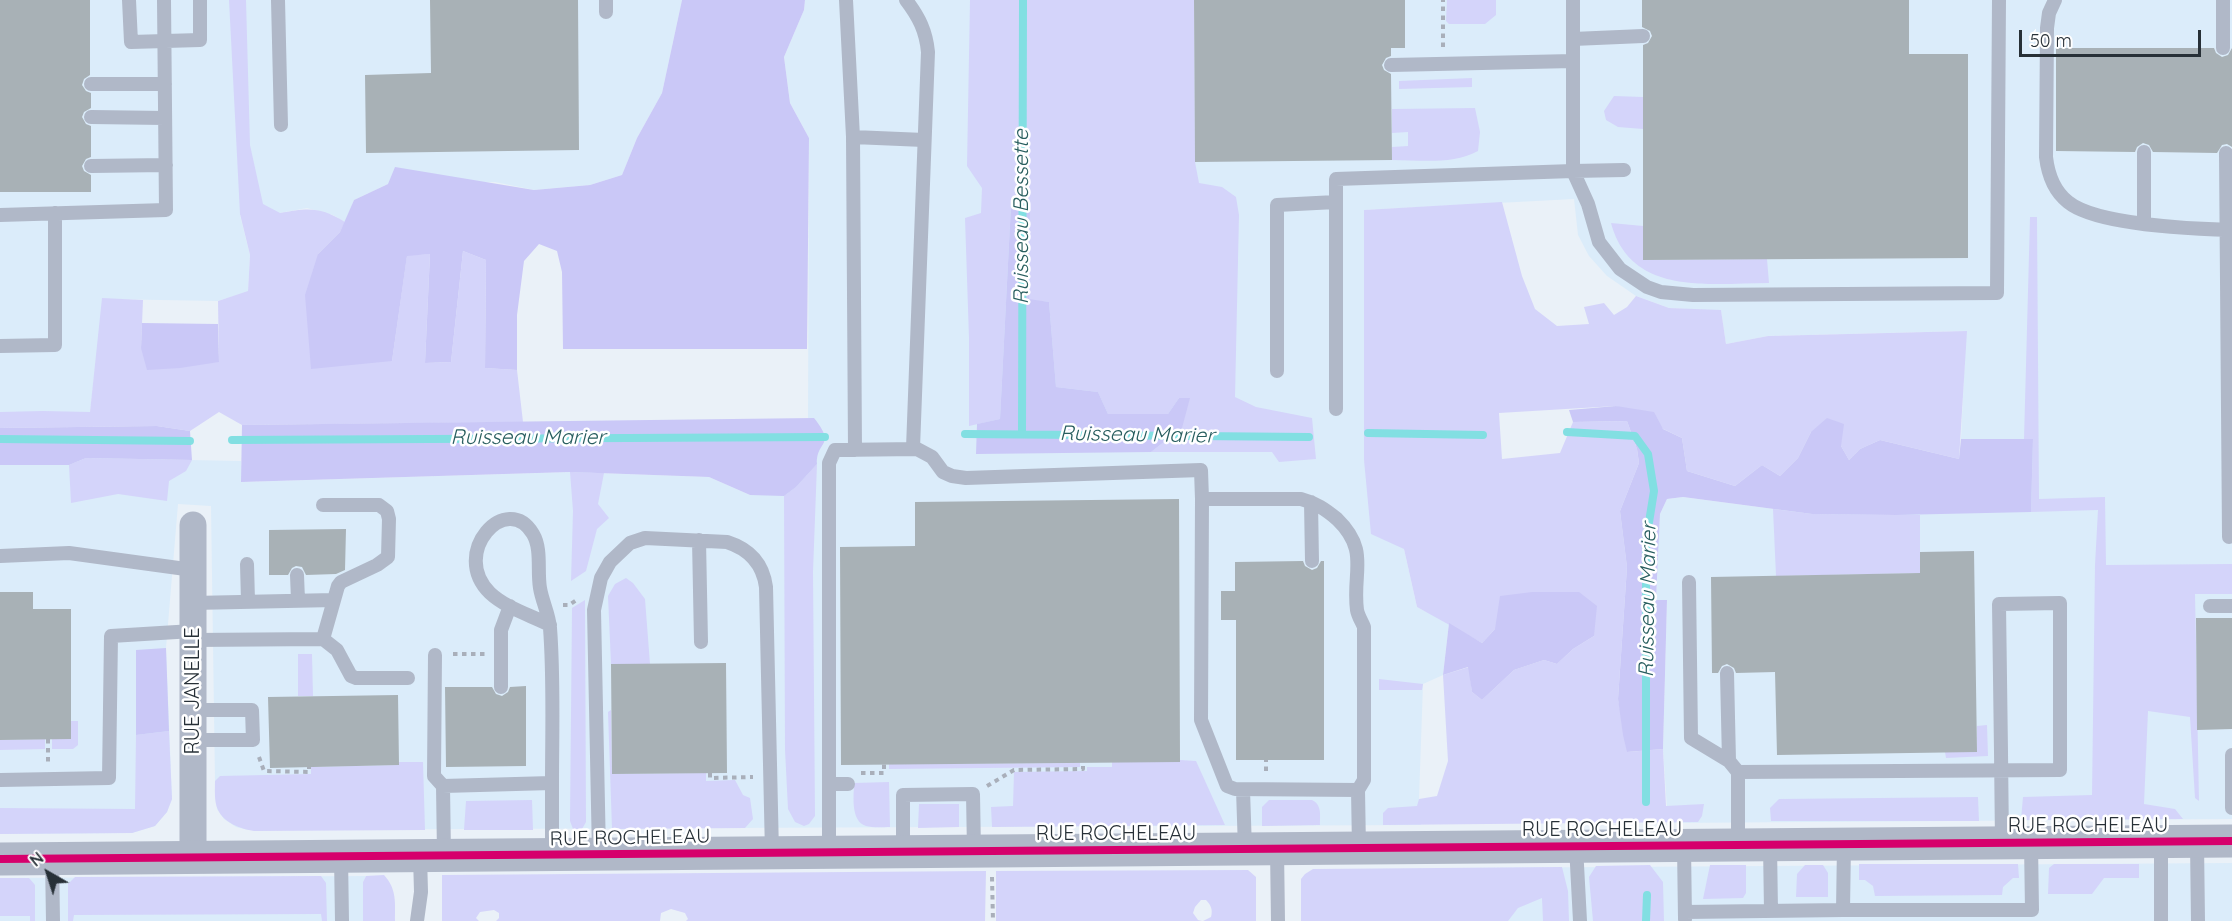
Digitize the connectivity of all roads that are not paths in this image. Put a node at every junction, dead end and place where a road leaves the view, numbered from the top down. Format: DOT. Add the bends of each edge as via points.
graph roads {
  1 [pos="129,0"];
  2 [pos="164,0"];
  3 [pos="200,0"];
  4 [pos="278,0"];
  5 [pos="846,0"];
  6 [pos="906,0"];
  7 [pos="1573,0"];
  8 [pos="1999,0"];
  9 [pos="2055,0"];
  10 [pos="2223,0"];
  11 [pos="1642,36"];
  12 [pos="1573,39"];
  13 [pos="164,41"];
  14 [pos="2223,48"];
  15 [pos="1573,61"];
  16 [pos="1391,65"];
  17 [pos="91,84"];
  18 [pos="165,84"];
  19 [pos="91,117"];
  20 [pos="165,118"];
  21 [pos="281,125"];
  22 [pos="853,136"];
  23 [pos="924,140"];
  24 [pos="2144,152"];
  25 [pos="2226,153"];
  26 [pos="166,165"];
  27 [pos="91,166"];
  28 [pos="1624,170"];
  29 [pos="1574,171"];
  30 [pos="1336,202"];
  31 [pos="56,213"];
  32 [pos="0,215"];
  33 [pos="2144,223"];
  34 [pos="2229,230"];
  35 [pos="0,346"];
  36 [pos="1276,371"];
  37 [pos="1336,409"];
  38 [pos="913,448"];
  39 [pos="855,450"];
  40 [pos="1202,499"];
  41 [pos="1311,502"];
  42 [pos="323,505"];
  43 [pos="193,525"];
  44 [pos="2229,537"];
  45 [pos="699,540"];
  46 [pos="0,556"];
  47 [pos="1312,561"];
  48 [pos="248,564"];
  49 [pos="193,570"];
  50 [pos="297,575"];
  51 [pos="1689,582"];
  52 [pos="248,600"];
  53 [pos="298,600"];
  54 [pos="334,600"];
  55 [pos="193,603"];
  56 [pos="510,606"];
  57 [pos="2210,606"];
  58 [pos="2232,606"];
  59 [pos="550,625"];
  60 [pos="193,636"];
  61 [pos="323,639"];
  62 [pos="701,642"];
  63 [pos="435,655"];
  64 [pos="1727,673"];
  65 [pos="408,678"];
  66 [pos="501,687"];
  67 [pos="193,710"];
  68 [pos="193,740"];
  69 [pos="2232,755"];
  70 [pos="1729,761"];
  71 [pos="2001,770"];
  72 [pos="1738,772"];
  73 [pos="851,778"];
  74 [pos="0,780"];
  75 [pos="552,783"];
  76 [pos="829,784"];
  77 [pos="443,786"];
  78 [pos="1243,789"];
  79 [pos="1358,790"];
  80 [pos="2232,808"];
  81 [pos="2232,841"];
  82 [pos="2161,842"];
  83 [pos="2197,842"];
  84 [pos="2016,843"];
  85 [pos="1844,844"];
  86 [pos="1738,845"];
  87 [pos="1770,845"];
  88 [pos="1576,846"];
  89 [pos="1684,846"];
  90 [pos="1359,848"];
  91 [pos="1245,849"];
  92 [pos="1277,849"];
  93 [pos="829,852"];
  94 [pos="903,852"];
  95 [pos="772,853"];
  96 [pos="599,854"];
  97 [pos="552,855"];
  98 [pos="341,856"];
  99 [pos="432,856"];
  100 [pos="193,857"];
  101 [pos="0,858"];
  102 [pos="52,858"];
  103 [pos="983,861"];
  104 [pos="1843,910"];
  105 [pos="1772,911"];
  106 [pos="1685,916"];
  107 [pos="53,921"];
  108 [pos="342,921"];
  109 [pos="417,921"];
  110 [pos="1278,921"];
  111 [pos="1580,921"];
  112 [pos="2161,921"];
  113 [pos="2198,921"];
  1 -- 13 [label="lane" via="131,42"];
  2 -- 13 [label="lane"];
  3 -- 13 [label="lane" via="200,40"];
  4 -- 21 [label="lane"];
  5 -- 22 [label="lane"];
  6 -- 23 [label="lane" via="926,38"];
  7 -- 12 [label="lane"];
  8 -- 29 [label="lane" via="1997,293 1661,292 1632,278 1608,257"];
  9 -- 33 [label="lane" via="2049,13 2046,50 2046,157 2051,178 2057,191 2082,210"];
  10 -- 14 [label="lane"];
  11 -- 12 [label="lane"];
  12 -- 15 [label="lane"];
  13 -- 18 [label="lane"];
  15 -- 16 [label="lane"];
  15 -- 29 [label="lane"];
  17 -- 18 [label="lane"];
  18 -- 20 [label="lane"];
  19 -- 20 [label="lane"];
  20 -- 26 [label="lane"];
  22 -- 23 [label="lane"];
  22 -- 39 [label="lane"];
  23 -- 38 [label="lane"];
  24 -- 33 [label="lane"];
  25 -- 34 [label="lane"];
  26 -- 27 [label="lane"];
  26 -- 31 [label="lane" via="166,210"];
  28 -- 29 [label="lane"];
  29 -- 30 [label="lane" via="1336,179"];
  30 -- 36 [label="lane" via="1276,205"];
  30 -- 37 [label="lane"];
  31 -- 32 [label="lane"];
  31 -- 35 [label="lane" via="55,345"];
  33 -- 34 [label="lane"];
  34 -- 44 [label="lane"];
  38 -- 39 [label="lane"];
  38 -- 40 [label="lane" via="932,457 943,472 966,478 1201,470"];
  39 -- 76 [label="lane" via="835,450 829,464"];
  40 -- 41 [label="lane"];
  40 -- 78 [label="lane" via="1201,720 1227,786"];
  41 -- 47 [label="lane"];
  41 -- 79 [label="lane" via="1345,528 1358,553 1357,611 1364,627 1365,691 1364,780"];
  42 -- 54 [label="lane" via="379,505 387,511 389,519 388,556 377,566 341,582"];
  43 -- 49 [label="street, RUE JANELLE"];
  45 -- 62 [label="lane"];
  45 -- 95 [label="lane" via="739,546 755,559 764,574"];
  45 -- 96 [label="lane" via="645,538 630,543 610,562 601,578 594,610"];
  46 -- 49 [label="lane" via="69,553"];
  48 -- 52 [label="lane"];
  49 -- 55 [label="street, RUE JANELLE"];
  50 -- 53 [label="lane"];
  51 -- 70 [label="lane" via="1691,738"];
  52 -- 53 [label="lane"];
  52 -- 55 [label="lane"];
  53 -- 54 [label="lane"];
  54 -- 61 [label="lane"];
  55 -- 60 [label="street, RUE JANELLE"];
  56 -- 59 [label="lane"];
  56 -- 59 [label="lane" via="488,591 477,570 476,557 485,531 505,520 524,524 536,538 540,589"];
  56 -- 66 [label="lane" via="502,623"];
  57 -- 58 [label="lane"];
  59 -- 75 [label="lane"];
  60 -- 61 [label="lane"];
  60 -- 67 [label="street, RUE JANELLE"];
  60 -- 74 [label="lane" via="111,636 109,778"];
  61 -- 65 [label="lane" via="337,650 351,676"];
  63 -- 77 [label="lane" via="434,776"];
  64 -- 70 [label="lane"];
  67 -- 68 [label="street, RUE JANELLE"];
  67 -- 68 [label="lane" via="252,710 253,740"];
  68 -- 100 [label="street, RUE JANELLE"];
  69 -- 80 [label="lane"];
  70 -- 72 [label="lane"];
  71 -- 71 [label="lane" via="1999,604 2060,603 2060,770"];
  71 -- 72 [label="lane"];
  71 -- 84 [label="lane"];
  72 -- 86 [label="lane"];
  73 -- 76 [label="lane"];
  75 -- 77 [label="lane"];
  75 -- 97 [label="lane"];
  76 -- 93 [label="lane"];
  77 -- 99 [label="lane"];
  78 -- 79 [label="lane"];
  78 -- 91 [label="lane"];
  79 -- 90 [label="lane"];
  81 -- 83 [label="street, RUE ROCHELEAU"];
  82 -- 83 [label="street, RUE ROCHELEAU"];
  82 -- 84 [label="street, RUE ROCHELEAU"];
  82 -- 112 [label="lane"];
  83 -- 113 [label="lane"];
  84 -- 85 [label="street, RUE ROCHELEAU"];
  84 -- 104 [label="lane" via="2032,910"];
  85 -- 87 [label="street, RUE ROCHELEAU"];
  85 -- 104 [label="lane"];
  86 -- 87 [label="street, RUE ROCHELEAU"];
  86 -- 89 [label="street, RUE ROCHELEAU"];
  87 -- 105 [label="lane"];
  88 -- 89 [label="street, RUE ROCHELEAU"];
  88 -- 90 [label="street, RUE ROCHELEAU"];
  88 -- 111 [label="lane"];
  89 -- 106 [label="lane"];
  90 -- 92 [label="street, RUE ROCHELEAU"];
  91 -- 92 [label="street, RUE ROCHELEAU"];
  91 -- 103 [label="street, RUE ROCHELEAU"];
  92 -- 110 [label="lane"];
  93 -- 94 [label="street, RUE ROCHELEAU"];
  93 -- 95 [label="street, RUE ROCHELEAU"];
  94 -- 103 [label="street, RUE ROCHELEAU"];
  94 -- 103 [label="lane" via="903,795 973,794"];
  95 -- 96 [label="street, RUE ROCHELEAU"];
  96 -- 97 [label="street, RUE ROCHELEAU"];
  97 -- 99 [label="street, RUE ROCHELEAU"];
  98 -- 99 [label="street, RUE ROCHELEAU"];
  98 -- 100 [label="street, RUE ROCHELEAU"];
  98 -- 108 [label="lane"];
  99 -- 109 [label="lane"];
  100 -- 102 [label="street, RUE ROCHELEAU"];
  101 -- 102 [label="street, RUE ROCHELEAU"];
  102 -- 107 [label="lane"];
  104 -- 105 [label="lane"];
  105 -- 106 [label="lane"];
}
